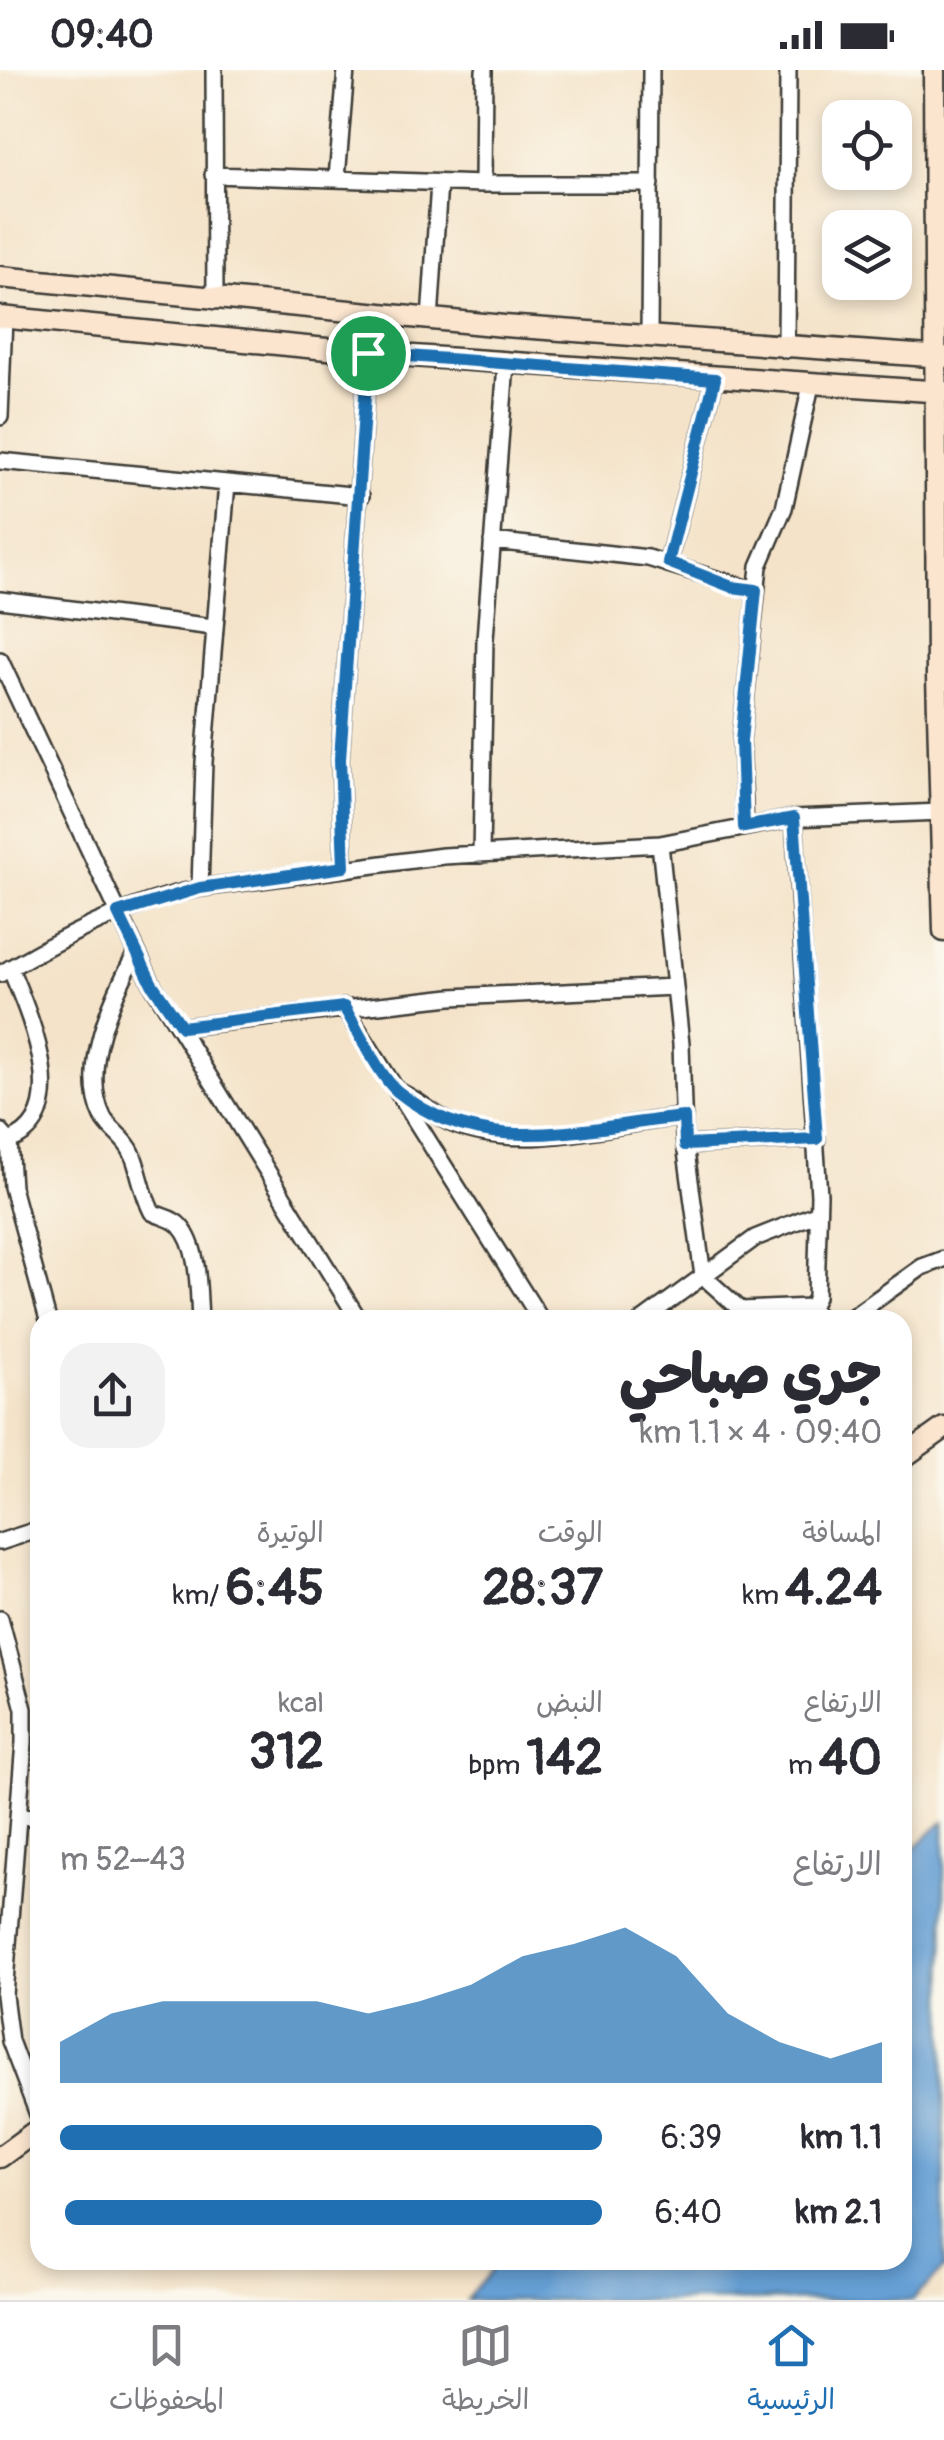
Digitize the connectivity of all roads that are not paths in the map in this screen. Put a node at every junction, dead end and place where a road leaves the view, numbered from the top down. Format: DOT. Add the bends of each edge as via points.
graph roads {
  1 [pos="214,70"];
  2 [pos="346,70"];
  3 [pos="484,70"];
  4 [pos="651,70"];
  5 [pos="788,70"];
  6 [pos="934,70"];
  7 [pos="213,176"];
  8 [pos="336,178"];
  9 [pos="439,184"];
  10 [pos="483,184"];
  11 [pos="651,184"];
  12 [pos="0,277"];
  13 [pos="214,302"];
  14 [pos="2,318"];
  15 [pos="430,320"];
  16 [pos="649,338"];
  17 [pos="786,350"];
  18 [pos="368,353"];
  19 [pos="941,357"];
  20 [pos="506,364"];
  21 [pos="715,379"];
  22 [pos="811,385"];
  23 [pos="941,391"];
  24 [pos="0,417"];
  25 [pos="0,461"];
  26 [pos="227,483"];
  27 [pos="361,496"];
  28 [pos="492,541"];
  29 [pos="668,562"];
  30 [pos="756,590"];
  31 [pos="0,600"];
  32 [pos="213,627"];
  33 [pos="0,660"];
  34 [pos="940,812"];
  35 [pos="794,818"];
  36 [pos="744,827"];
  37 [pos="660,844"];
  38 [pos="482,855"];
  39 [pos="344,867"];
  40 [pos="200,888"];
  41 [pos="118,913"];
  42 [pos="944,931"];
  43 [pos="136,952"];
  44 [pos="5,971"];
  45 [pos="674,987"];
  46 [pos="344,1007"];
  47 [pos="182,1027"];
  48 [pos="397,1091"];
  49 [pos="684,1117"];
  50 [pos="4,1136"];
  51 [pos="817,1139"];
  52 [pos="685,1145"];
  53 [pos="818,1213"];
  54 [pos="944,1259"];
  55 [pos="703,1276"];
  56 [pos="45,1310"];
  57 [pos="199,1310"];
  58 [pos="353,1310"];
  59 [pos="535,1310"];
  60 [pos="657,1310"];
  61 [pos="741,1310"];
  62 [pos="816,1310"];
  63 [pos="862,1310"];
  64 [pos="944,1428"];
  65 [pos="912,1451"];
  66 [pos="30,1532"];
  67 [pos="0,1542"];
  68 [pos="0,1619"];
  69 [pos="19,1814"];
  70 [pos="30,1817"];
  71 [pos="30,2094"];
  72 [pos="30,2136"];
  73 [pos="0,2158"];
  1 -- 7 [label="street"];
  2 -- 8 [label="street"];
  3 -- 10 [label="street"];
  4 -- 11 [label="street"];
  5 -- 17 [label="street"];
  6 -- 19 [label="street"];
  7 -- 8 [label="street"];
  7 -- 13 [label="street"];
  8 -- 9 [label="street"];
  9 -- 10 [label="street"];
  9 -- 15 [label="street"];
  10 -- 11 [label="street"];
  11 -- 16 [label="street"];
  12 -- 13 [label="street"];
  13 -- 15 [label="street"];
  14 -- 18 [label="street"];
  14 -- 24 [label="street"];
  15 -- 16 [label="street"];
  16 -- 17 [label="street"];
  17 -- 19 [label="street"];
  18 -- 20 [label="street"];
  18 -- 27 [label="street"];
  19 -- 23 [label="street"];
  20 -- 21 [label="street"];
  20 -- 28 [label="street"];
  21 -- 22 [label="street"];
  21 -- 29 [label="street"];
  22 -- 23 [label="street"];
  22 -- 30 [label="street" via="784,508 766,544"];
  23 -- 34 [label="street"];
  25 -- 26 [label="street"];
  26 -- 27 [label="street"];
  26 -- 32 [label="street"];
  27 -- 39 [label="street" via="340,759"];
  28 -- 29 [label="street"];
  28 -- 38 [label="street"];
  29 -- 30 [label="street"];
  30 -- 36 [label="street" via="741,741"];
  31 -- 32 [label="street"];
  32 -- 40 [label="street"];
  33 -- 41 [label="street"];
  34 -- 35 [label="street"];
  34 -- 42 [label="street"];
  35 -- 36 [label="street"];
  35 -- 51 [label="street"];
  36 -- 37 [label="street"];
  37 -- 38 [label="street"];
  37 -- 45 [label="street"];
  38 -- 39 [label="street"];
  39 -- 40 [label="street"];
  40 -- 41 [label="street"];
  41 -- 43 [label="street"];
  41 -- 44 [label="street"];
  43 -- 47 [label="street"];
  43 -- 57 [label="street" via="106,1024 98,1104 132,1152 152,1212 177,1222 185,1234"];
  44 -- 50 [label="street" via="37,1038 42,1083 33,1124 21,1137"];
  45 -- 46 [label="street"];
  45 -- 49 [label="street"];
  46 -- 47 [label="street"];
  46 -- 48 [label="street"];
  47 -- 58 [label="street"];
  48 -- 49 [label="street" via="452,1124 506,1134 554,1136"];
  48 -- 59 [label="street"];
  49 -- 52 [label="street"];
  50 -- 56 [label="street"];
  51 -- 52 [label="street"];
  51 -- 53 [label="street"];
  52 -- 55 [label="street"];
  53 -- 55 [label="street" via="755,1238"];
  53 -- 62 [label="street"];
  54 -- 63 [label="street"];
  55 -- 60 [label="street"];
  55 -- 61 [label="street"];
  64 -- 65 [label="street"];
  66 -- 67 [label="street"];
  68 -- 69 [label="street" via="24,1709"];
  69 -- 70 [label="street"];
  69 -- 71 [label="street" via="4,1995 10,2041"];
  72 -- 73 [label="street"];
}
